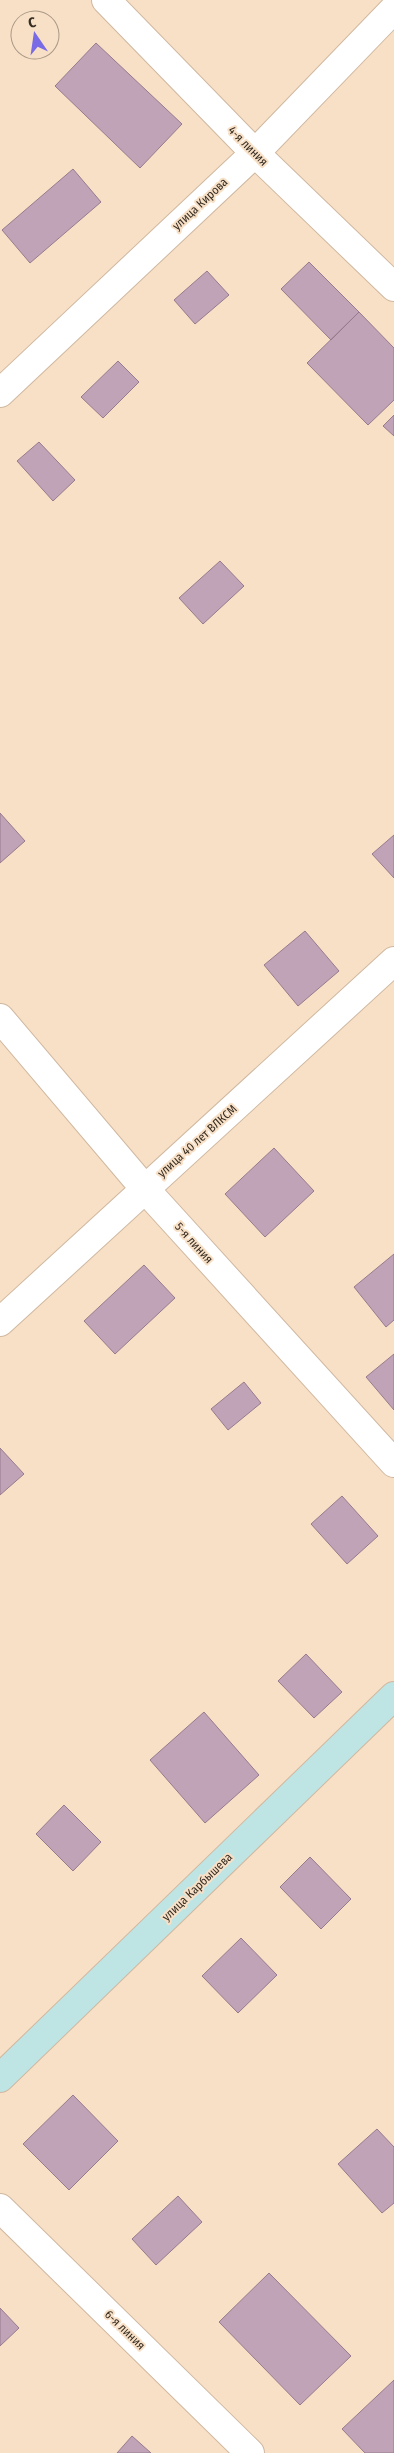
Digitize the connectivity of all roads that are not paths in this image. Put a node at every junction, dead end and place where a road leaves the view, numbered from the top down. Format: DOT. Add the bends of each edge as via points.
graph roads {
  1 [pos="106,0"];
  2 [pos="394,9"];
  3 [pos="255,153"];
  4 [pos="394,287"];
  5 [pos="0,393"];
  6 [pos="394,961"];
  7 [pos="0,1018"];
  8 [pos="145,1189"];
  9 [pos="0,1322"];
  10 [pos="394,1464"];
  11 [pos="394,1696"];
  12 [pos="0,2078"];
  13 [pos="0,2208"];
  14 [pos="250,2453"];
  1 -- 3 [label="street, 4-я линия"];
  2 -- 3 [label="street, улица Кирова"];
  3 -- 4 [label="street, 4-я линия"];
  3 -- 5 [label="street, улица Кирова"];
  6 -- 8 [label="street, улица 40 лет ВЛКСМ"];
  7 -- 8 [label="street, 5-я линия"];
  8 -- 9 [label="street, улица 40 лет ВЛКСМ"];
  8 -- 10 [label="street, 5-я линия"];
  11 -- 12 [label="street, улица Карбышева"];
  13 -- 14 [label="street, 6-я линия"];
}
